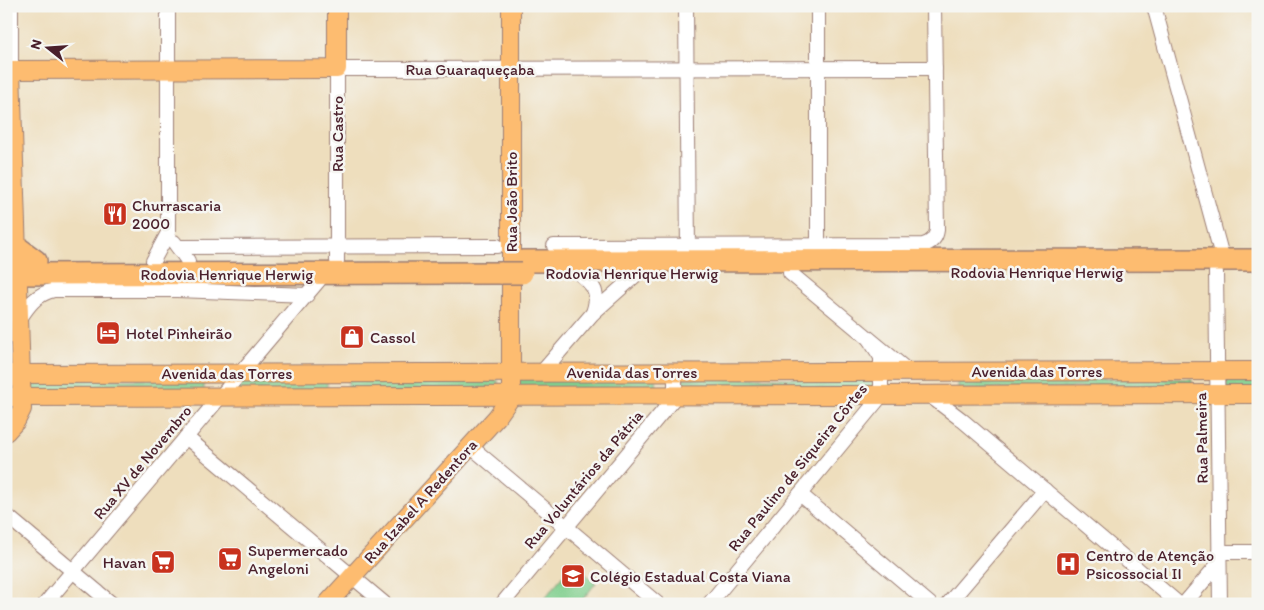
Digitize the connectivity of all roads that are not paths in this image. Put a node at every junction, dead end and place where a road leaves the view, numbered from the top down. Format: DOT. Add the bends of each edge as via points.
graph roads {
  1 [pos="12,6"];
  2 [pos="168,6"];
  3 [pos="337,6"];
  4 [pos="511,6"];
  5 [pos="686,6"];
  6 [pos="818,6"];
  7 [pos="934,6"];
  8 [pos="1154,6"];
  9 [pos="818,68"];
  10 [pos="934,68"];
  11 [pos="337,69"];
  12 [pos="511,69"];
  13 [pos="686,69"];
  14 [pos="9,70"];
  15 [pos="168,70"];
  16 [pos="168,233"];
  17 [pos="554,246"];
  18 [pos="688,253"];
  19 [pos="818,253"];
  20 [pos="183,254"];
  21 [pos="333,260"];
  22 [pos="1258,260"];
  23 [pos="153,261"];
  24 [pos="17,263"];
  25 [pos="509,263"];
  26 [pos="1220,266"];
  27 [pos="1258,272"];
  28 [pos="579,273"];
  29 [pos="638,273"];
  30 [pos="790,273"];
  31 [pos="65,274"];
  32 [pos="110,290"];
  33 [pos="307,295"];
  34 [pos="6,304"];
  35 [pos="594,313"];
  36 [pos="19,320"];
  37 [pos="869,339"];
  38 [pos="881,371"];
  39 [pos="908,371"];
  40 [pos="954,371"];
  41 [pos="1191,371"];
  42 [pos="1217,371"];
  43 [pos="1258,371"];
  44 [pos="511,372"];
  45 [pos="542,372"];
  46 [pos="675,372"];
  47 [pos="240,373"];
  48 [pos="14,374"];
  49 [pos="341,374"];
  50 [pos="1190,394"];
  51 [pos="1218,394"];
  52 [pos="1258,394"];
  53 [pos="852,396"];
  54 [pos="881,396"];
  55 [pos="929,396"];
  56 [pos="953,396"];
  57 [pos="341,397"];
  58 [pos="471,397"];
  59 [pos="511,397"];
  60 [pos="675,397"];
  61 [pos="14,398"];
  62 [pos="219,398"];
  63 [pos="864,416"];
  64 [pos="962,420"];
  65 [pos="6,432"];
  66 [pos="186,437"];
  67 [pos="476,440"];
  68 [pos="1045,490"];
  69 [pos="800,494"];
  70 [pos="6,515"];
  71 [pos="566,526"];
  72 [pos="1258,552"];
  73 [pos="1219,557"];
  74 [pos="73,571"];
  75 [pos="352,576"];
  76 [pos="45,604"];
  77 [pos="112,604"];
  78 [pos="327,604"];
  79 [pos="385,604"];
  80 [pos="502,604"];
  81 [pos="658,604"];
  82 [pos="710,604"];
  83 [pos="930,604"];
  84 [pos="948,604"];
  85 [pos="1179,604"];
  86 [pos="1184,604"];
  87 [pos="1220,604"];
  1 -- 14 [label="street"];
  2 -- 15 [label="street"];
  3 -- 11 [label="main road, Rua Castro"];
  4 -- 12 [label="main road, Rua João Brito"];
  5 -- 13 [label="street"];
  6 -- 9 [label="street"];
  7 -- 10 [label="street"];
  8 -- 26 [label="street, Rua Palmeira"];
  9 -- 10 [label="street, Rua Guaraqueçaba"];
  9 -- 13 [label="street, Rua Guaraqueçaba"];
  9 -- 19 [label="street"];
  10 -- 19 [label="street" via="937,233 933,240 923,245"];
  11 -- 12 [label="street, Rua Guaraqueçaba"];
  11 -- 15 [label="main road, Rua Guaraqueçaba"];
  11 -- 21 [label="street, Rua Castro"];
  12 -- 13 [label="street, Rua Guaraqueçaba"];
  12 -- 44 [label="main road, Rua João Brito"];
  13 -- 18 [label="street"];
  14 -- 15 [label="main road, Rua Guaraqueçaba"];
  14 -- 24 [label="main road"];
  15 -- 16 [label="street"];
  16 -- 20 [label="street"];
  16 -- 23 [label="street"];
  17 -- 18 [label="street"];
  18 -- 19 [label="highway, Rodovia Henrique Herwig"];
  18 -- 25 [label="highway, Rodovia Henrique Herwig"];
  19 -- 26 [label="highway, Rodovia Henrique Herwig"];
  20 -- 21 [label="highway, Rodovia Henrique Herwig"];
  20 -- 23 [label="highway, Rodovia Henrique Herwig"];
  21 -- 25 [label="highway, Rodovia Henrique Herwig"];
  21 -- 31 [label="highway, Rodovia Henrique Herwig"];
  21 -- 33 [label="street, Rua XV de Novembro"];
  22 -- 26 [label="highway, Rodovia Henrique Herwig"];
  23 -- 24 [label="highway, Rodovia Henrique Herwig"];
  24 -- 31 [label="highway, Rodovia Henrique Herwig"];
  24 -- 36 [label="main road"];
  25 -- 28 [label="highway, Rodovia Henrique Herwig"];
  26 -- 27 [label="highway, Rodovia Henrique Herwig"];
  26 -- 30 [label="highway, Rodovia Henrique Herwig"];
  26 -- 42 [label="street, Rua Palmeira"];
  28 -- 29 [label="highway, Rodovia Henrique Herwig"];
  28 -- 35 [label="street" via="595,289 597,302"];
  29 -- 30 [label="highway, Rodovia Henrique Herwig"];
  29 -- 35 [label="street"];
  30 -- 37 [label="street"];
  31 -- 32 [label="highway"];
  32 -- 33 [label="street"];
  32 -- 36 [label="street" via="54,290 34,300"];
  33 -- 47 [label="street, Rua XV de Novembro"];
  34 -- 36 [label="street"];
  35 -- 45 [label="street"];
  36 -- 48 [label="main road"];
  37 -- 38 [label="street, Rua Paulino de Siqueira Côrtes" via="880,357"];
  37 -- 39 [label="street"];
  38 -- 39 [label="main road, Avenida das Torres"];
  38 -- 46 [label="main road, Avenida das Torres"];
  38 -- 54 [label="street, Rua Paulino de Siqueira Côrtes"];
  39 -- 40 [label="main road, Avenida das Torres"];
  40 -- 41 [label="main road, Avenida das Torres"];
  40 -- 56 [label="street"];
  41 -- 42 [label="main road, Avenida das Torres"];
  41 -- 50 [label="main road" via="1197,382"];
  42 -- 43 [label="main road, Avenida das Torres"];
  42 -- 51 [label="street, Rua Palmeira"];
  44 -- 45 [label="main road, Avenida das Torres"];
  44 -- 49 [label="main road, Avenida das Torres"];
  44 -- 59 [label="main road, Rua João Brito"];
  45 -- 46 [label="main road, Avenida das Torres"];
  46 -- 60 [label="street"];
  47 -- 48 [label="main road, Avenida das Torres"];
  47 -- 49 [label="main road, Avenida das Torres"];
  47 -- 62 [label="street, Rua XV de Novembro"];
  48 -- 61 [label="main road"];
  49 -- 57 [label="main road" via="333,385"];
  50 -- 51 [label="main road, Avenida das Torres"];
  50 -- 56 [label="main road, Avenida das Torres"];
  51 -- 52 [label="main road, Avenida das Torres"];
  51 -- 73 [label="street, Rua Palmeira"];
  53 -- 54 [label="main road, Avenida das Torres"];
  53 -- 60 [label="main road, Avenida das Torres"];
  53 -- 63 [label="street" via="861,401"];
  54 -- 55 [label="main road, Avenida das Torres"];
  54 -- 63 [label="street, Rua Paulino de Siqueira Côrtes"];
  55 -- 56 [label="main road, Avenida das Torres"];
  55 -- 64 [label="street"];
  56 -- 64 [label="street"];
  57 -- 58 [label="main road, Avenida das Torres"];
  57 -- 62 [label="main road, Avenida das Torres"];
  58 -- 59 [label="main road, Avenida das Torres"];
  58 -- 67 [label="main road" via="486,410 488,416"];
  59 -- 60 [label="main road, Avenida das Torres"];
  59 -- 67 [label="main road, Rua Izabel A Redentora"];
  60 -- 71 [label="street, Rua Voluntários da Pátria"];
  61 -- 62 [label="main road, Avenida das Torres"];
  61 -- 65 [label="main road" via="22,409"];
  62 -- 66 [label="street, Rua XV de Novembro"];
  63 -- 69 [label="street, Rua Paulino de Siqueira Côrtes"];
  64 -- 68 [label="street"];
  66 -- 74 [label="street, Rua XV de Novembro"];
  66 -- 75 [label="street"];
  67 -- 71 [label="street"];
  67 -- 75 [label="main road, Rua Izabel A Redentora"];
  68 -- 84 [label="street"];
  68 -- 85 [label="street"];
  69 -- 82 [label="street, Rua Paulino de Siqueira Côrtes"];
  69 -- 83 [label="street"];
  70 -- 74 [label="street"];
  71 -- 80 [label="street, Rua Voluntários da Pátria"];
  71 -- 81 [label="street"];
  72 -- 73 [label="street"];
  73 -- 86 [label="street"];
  73 -- 87 [label="street, Rua Palmeira"];
  74 -- 76 [label="street, Rua XV de Novembro"];
  74 -- 77 [label="street"];
  75 -- 78 [label="main road, Rua Izabel A Redentora"];
  75 -- 79 [label="street"];
}
